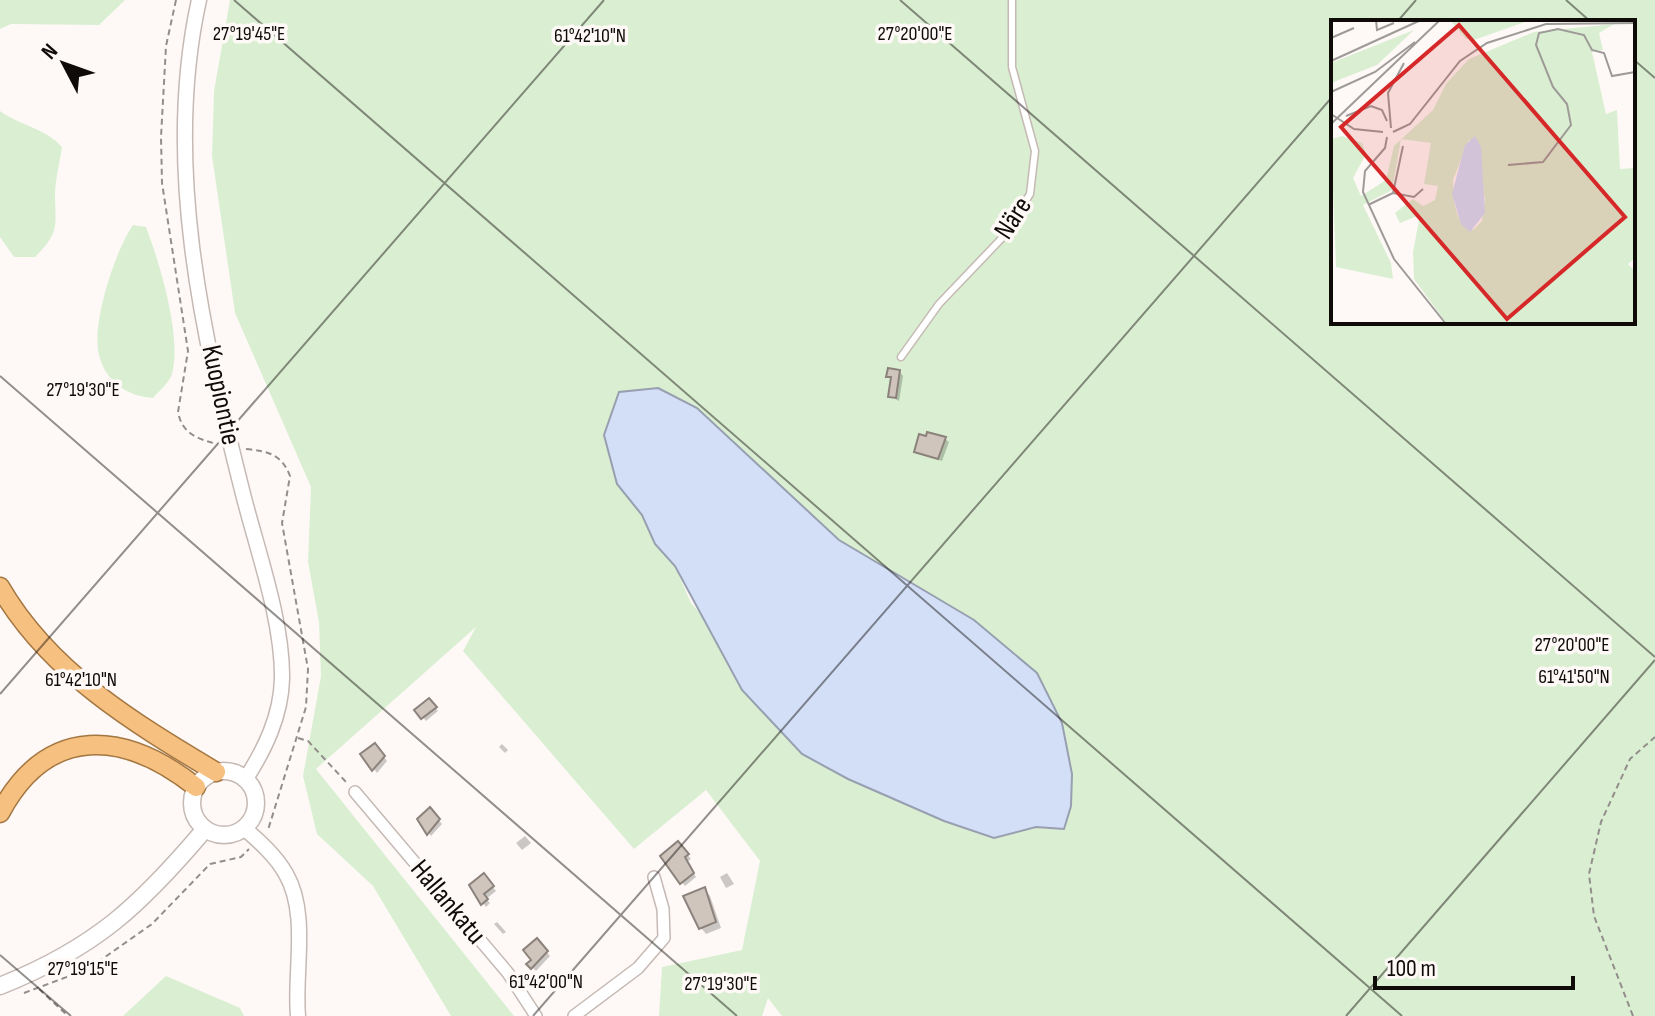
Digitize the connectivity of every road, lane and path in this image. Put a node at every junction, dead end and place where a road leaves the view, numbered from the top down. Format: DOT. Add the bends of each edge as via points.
graph roads {
  1 [pos="176,0"];
  2 [pos="199,0"];
  3 [pos="1012,0"];
  4 [pos="901,357"];
  5 [pos="218,445"];
  6 [pos="246,449"];
  7 [pos="0,587"];
  8 [pos="297,737"];
  9 [pos="1655,737"];
  10 [pos="216,772"];
  11 [pos="245,780"];
  12 [pos="196,787"];
  13 [pos="355,792"];
  14 [pos="0,813"];
  15 [pos="244,828"];
  16 [pos="205,829"];
  17 [pos="258,841"];
  18 [pos="654,877"];
  19 [pos="0,986"];
  20 [pos="68,1016"];
  21 [pos="298,1016"];
  22 [pos="536,1016"];
  23 [pos="574,1016"];
  24 [pos="1633,1016"];
  1 -- 5 [label="path" via="166,46 161,137 162,183 188,351 178,412 194,438"];
  2 -- 11 [label="street, Kuopiontie" via="188,52 183,147 198,284 282,661 273,727"];
  3 -- 4 [label="lane, Näre" via="1012,67 1035,151 1030,194 1002,238 939,304"];
  6 -- 8 [label="path" via="279,458 290,476 282,523 308,669 306,707"];
  7 -- 10 [label="highway" via="35,639 82,684"];
  8 -- 13 [label="path" via="308,741"];
  8 -- 17 [label="path" via="273,822"];
  9 -- 24 [label="path" via="1630,759 1601,822 1589,874 1594,916"];
  10 -- 11 [label="main road" via="235,773"];
  10 -- 12 [label="main road"];
  11 -- 15 [label="main road" via="256,804"];
  12 -- 14 [label="highway" via="147,756 91,743 48,757 26,776"];
  12 -- 16 [label="main road" via="193,810"];
  13 -- 22 [label="street, Hallankatu" via="508,973"];
  15 -- 16 [label="main road" via="228,835"];
  15 -- 17 [label="street"];
  16 -- 19 [label="main road" via="160,882 108,930"];
  17 -- 20 [label="path" via="241,857 210,864 121,948 65,981 39,988"];
  17 -- 21 [label="street" via="293,890"];
  18 -- 23 [label="street" via="664,938 638,968"];
}
